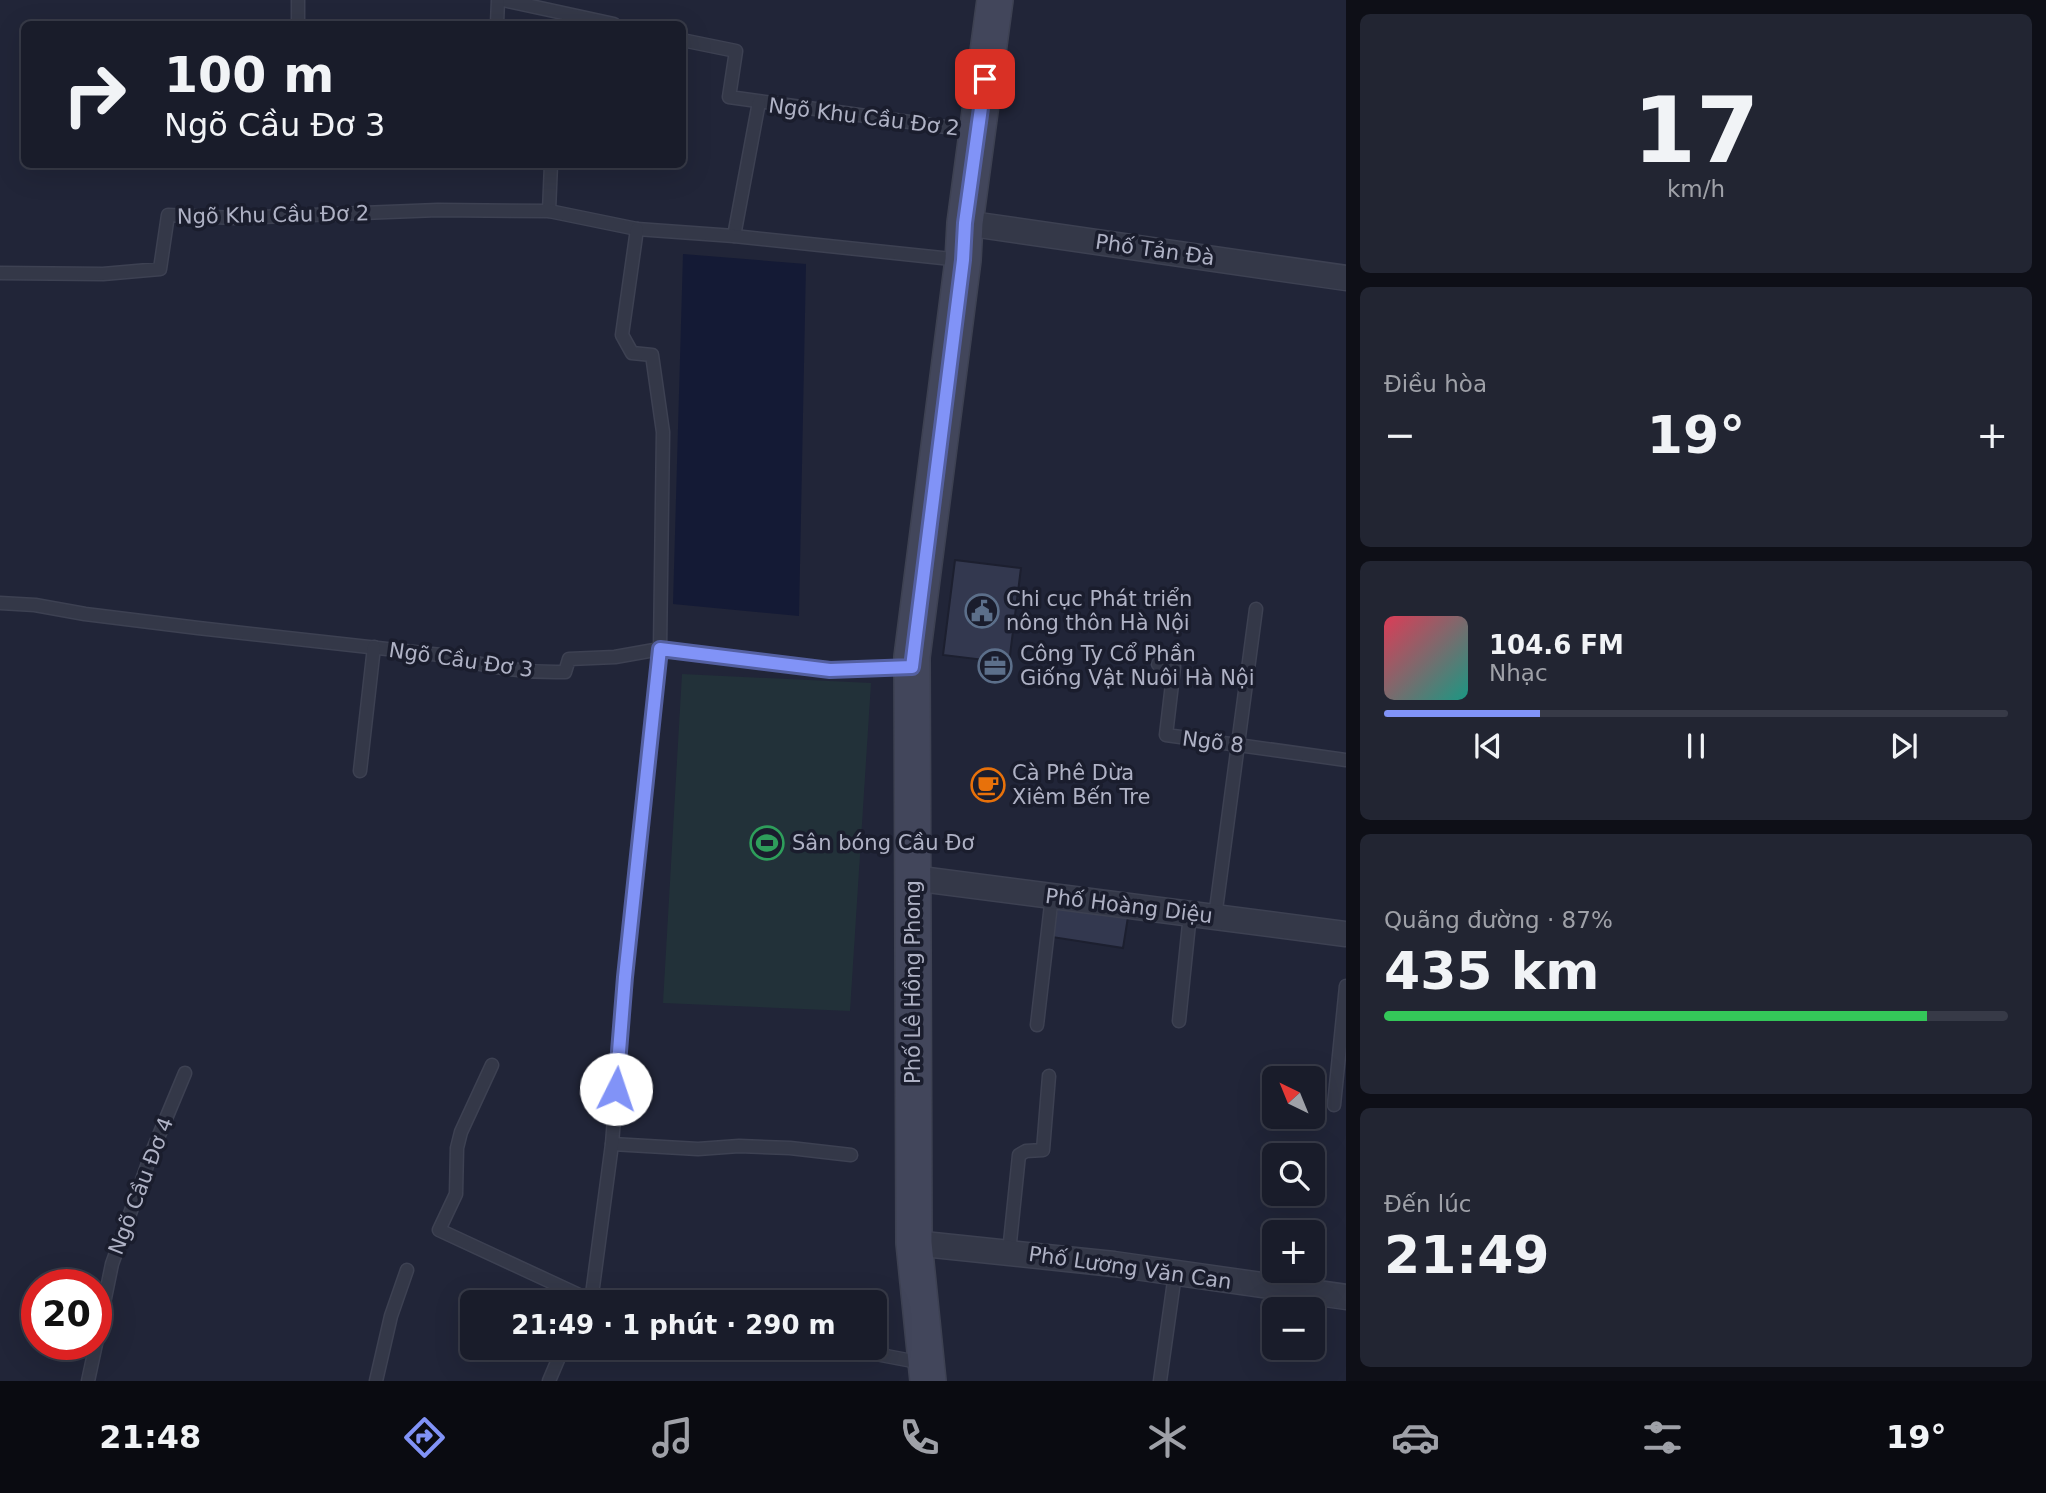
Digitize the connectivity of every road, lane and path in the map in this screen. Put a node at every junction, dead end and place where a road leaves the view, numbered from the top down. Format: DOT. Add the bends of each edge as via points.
graph roads {
  1 [pos="298,0"];
  2 [pos="501,0"];
  3 [pos="995,0"];
  4 [pos="298,21"];
  5 [pos="498,21"];
  6 [pos="600,21"];
  7 [pos="686,41"];
  8 [pos="759,102"];
  9 [pos="979,132"];
  10 [pos="551,168"];
  11 [pos="549,211"];
  12 [pos="965,223"];
  13 [pos="637,229"];
  14 [pos="734,236"];
  15 [pos="963,260"];
  16 [pos="0,273"];
  17 [pos="1346,278"];
  18 [pos="0,603"];
  19 [pos="1256,609"];
  20 [pos="374,647"];
  21 [pos="660,649"];
  22 [pos="1158,664"];
  23 [pos="912,667"];
  24 [pos="1238,745"];
  25 [pos="1346,760"];
  26 [pos="360,771"];
  27 [pos="913,878"];
  28 [pos="1052,897"];
  29 [pos="1190,914"];
  30 [pos="1215,917"];
  31 [pos="1346,934"];
  32 [pos="1346,986"];
  33 [pos="1179,1021"];
  34 [pos="1037,1025"];
  35 [pos="492,1065"];
  36 [pos="185,1073"];
  37 [pos="1049,1076"];
  38 [pos="1334,1105"];
  39 [pos="612,1144"];
  40 [pos="851,1156"];
  41 [pos="914,1243"];
  42 [pos="1009,1252"];
  43 [pos="111,1269"];
  44 [pos="407,1270"];
  45 [pos="1175,1274"];
  46 [pos="566,1290"];
  47 [pos="593,1290"];
  48 [pos="1346,1297"];
  49 [pos="92,1360"];
  50 [pos="558,1360"];
  51 [pos="886,1360"];
  52 [pos="927,1372"];
  53 [pos="88,1381"];
  54 [pos="376,1381"];
  55 [pos="549,1381"];
  56 [pos="1160,1381"];
  1 -- 4 [label="lane"];
  2 -- 5 [label="lane"];
  2 -- 6 [label="lane"];
  3 -- 9 [label="street, Phố Lê Hồng Phong"];
  7 -- 8 [label="lane" via="736,51 729,97"];
  8 -- 9 [label="lane, Ngõ Khu Cầu Đơ 2"];
  8 -- 14 [label="lane, Ngõ Khu Cầu Đơ 2"];
  9 -- 12 [label="street, Phố Lê Hồng Phong"];
  10 -- 11 [label="lane"];
  11 -- 13 [label="lane, Ngõ Khu Cầu Đơ 2"];
  11 -- 16 [label="lane, Ngõ Khu Cầu Đơ 2" via="236,218 168,215 160,269 103,274"];
  12 -- 15 [label="street, Phố Lê Hồng Phong"];
  12 -- 17 [label="street, Phố Tản Đà"];
  13 -- 14 [label="lane, Ngõ Khu Cầu Đơ 2"];
  13 -- 21 [label="lane" via="622,335 632,354 652,355 663,432"];
  14 -- 15 [label="lane, Ngõ Khu Cầu Đơ 2"];
  15 -- 23 [label="street, Phố Lê Hồng Phong"];
  18 -- 20 [label="lane, Ngõ Cầu Đơ 3"];
  19 -- 24 [label="lane"];
  20 -- 21 [label="lane, Ngõ Cầu Đơ 3" via="533,673 565,672 569,659"];
  20 -- 26 [label="lane"];
  21 -- 23 [label="lane, Ngõ Cầu Đơ 3" via="830,670"];
  21 -- 39 [label="lane"];
  22 -- 24 [label="lane, Ngõ 8" via="1174,667 1166,735"];
  23 -- 27 [label="street, Phố Lê Hồng Phong"];
  24 -- 25 [label="lane, Ngõ 8"];
  24 -- 30 [label="lane"];
  27 -- 28 [label="street, Phố Hoàng Diệu"];
  27 -- 41 [label="street, Phố Lê Hồng Phong"];
  28 -- 29 [label="street, Phố Hoàng Diệu"];
  28 -- 34 [label="lane"];
  29 -- 30 [label="street, Phố Hoàng Diệu"];
  29 -- 33 [label="lane"];
  30 -- 31 [label="street, Phố Hoàng Diệu"];
  32 -- 38 [label="lane"];
  35 -- 46 [label="lane" via="461,1132 456,1194 439,1230"];
  36 -- 43 [label="lane, Ngõ Cầu Đơ 4"];
  37 -- 42 [label="lane" via="1043,1150 1019,1155"];
  39 -- 40 [label="lane" via="790,1148"];
  39 -- 47 [label="lane"];
  41 -- 42 [label="street, Phố Lương Văn Can"];
  41 -- 52 [label="street, Phố Lê Hồng Phong"];
  42 -- 45 [label="street, Phố Lương Văn Can"];
  44 -- 54 [label="lane"];
  45 -- 48 [label="street, Phố Lương Văn Can"];
  45 -- 56 [label="lane"];
  49 -- 53 [label="lane, Ngõ Cầu Đơ 4"];
  50 -- 55 [label="lane"];
  51 -- 52 [label="lane"];
}
